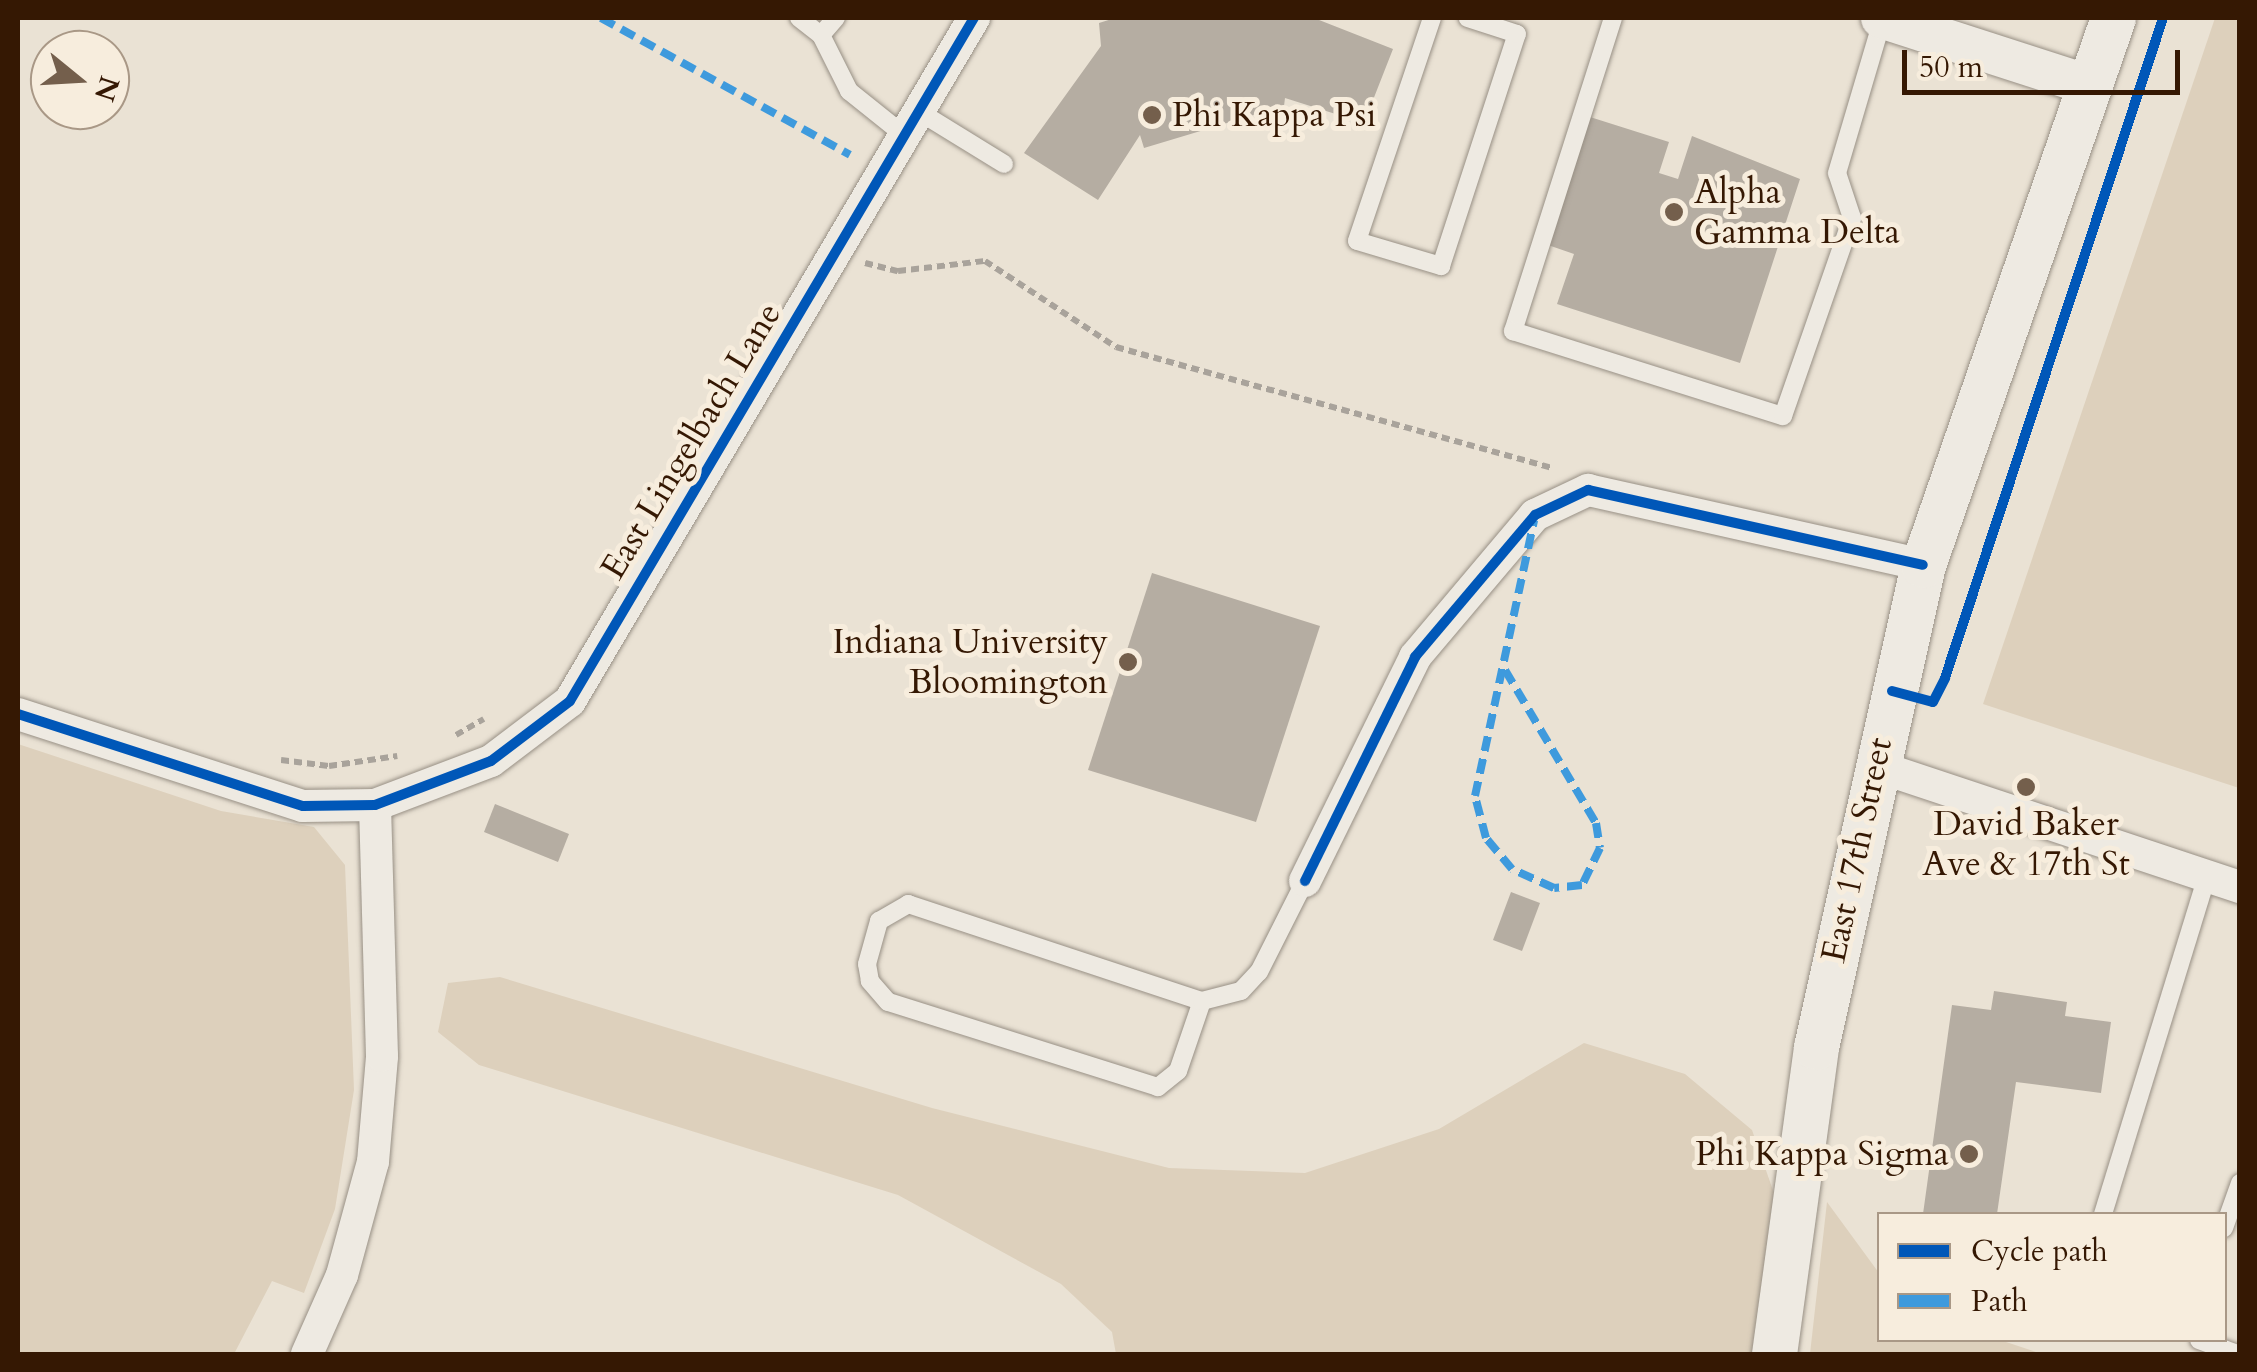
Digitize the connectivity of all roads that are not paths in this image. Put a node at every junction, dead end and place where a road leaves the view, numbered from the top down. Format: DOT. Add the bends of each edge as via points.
graph roads {
  1 [pos="799,18"];
  2 [pos="836,18"];
  3 [pos="974,18"];
  4 [pos="1432,18"];
  5 [pos="1468,18"];
  6 [pos="1612,18"];
  7 [pos="1882,18"];
  8 [pos="2112,18"];
  9 [pos="821,35"];
  10 [pos="2088,86"];
  11 [pos="911,123"];
  12 [pos="1004,164"];
  13 [pos="1923,565"];
  14 [pos="18,714"];
  15 [pos="1874,765"];
  16 [pos="375,805"];
  17 [pos="2208,876"];
  18 [pos="1305,881"];
  19 [pos="2240,887"];
  20 [pos="1202,1001"];
  21 [pos="2240,1183"];
  22 [pos="2103,1212"];
  23 [pos="2227,1220"];
  24 [pos="2204,1342"];
  25 [pos="307,1354"];
  26 [pos="1774,1354"];
  27 [pos="2237,1354"];
  1 -- 9 [label="lane"];
  2 -- 9 [label="lane"];
  3 -- 11 [label="street, East Lingelbach Lane"];
  4 -- 5 [label="lane" via="1357,241 1441,266 1517,34"];
  6 -- 7 [label="lane" via="1513,331 1784,416 1852,218 1837,173"];
  7 -- 10 [label="street"];
  8 -- 10 [label="main road, East 17th Street"];
  9 -- 11 [label="lane" via="849,91"];
  10 -- 13 [label="main road, East 17th Street"];
  11 -- 12 [label="lane"];
  11 -- 16 [label="street, East Lingelbach Lane" via="570,700 491,761"];
  13 -- 15 [label="main road, East 17th Street"];
  13 -- 18 [label="street" via="1588,490 1535,516 1424,644"];
  14 -- 16 [label="street, East Lingelbach Lane" via="303,806"];
  15 -- 17 [label="street"];
  15 -- 26 [label="main road, East 17th Street" via="1816,1047"];
  16 -- 25 [label="street" via="382,1056 373,1162 342,1276"];
  17 -- 19 [label="street"];
  17 -- 22 [label="lane"];
  18 -- 20 [label="lane" via="1242,991"];
  20 -- 20 [label="lane" via="1178,1071 1158,1088 888,1002 870,981 867,964 880,921 908,904"];
  21 -- 23 [label="lane"];
  24 -- 27 [label="lane"];
}
